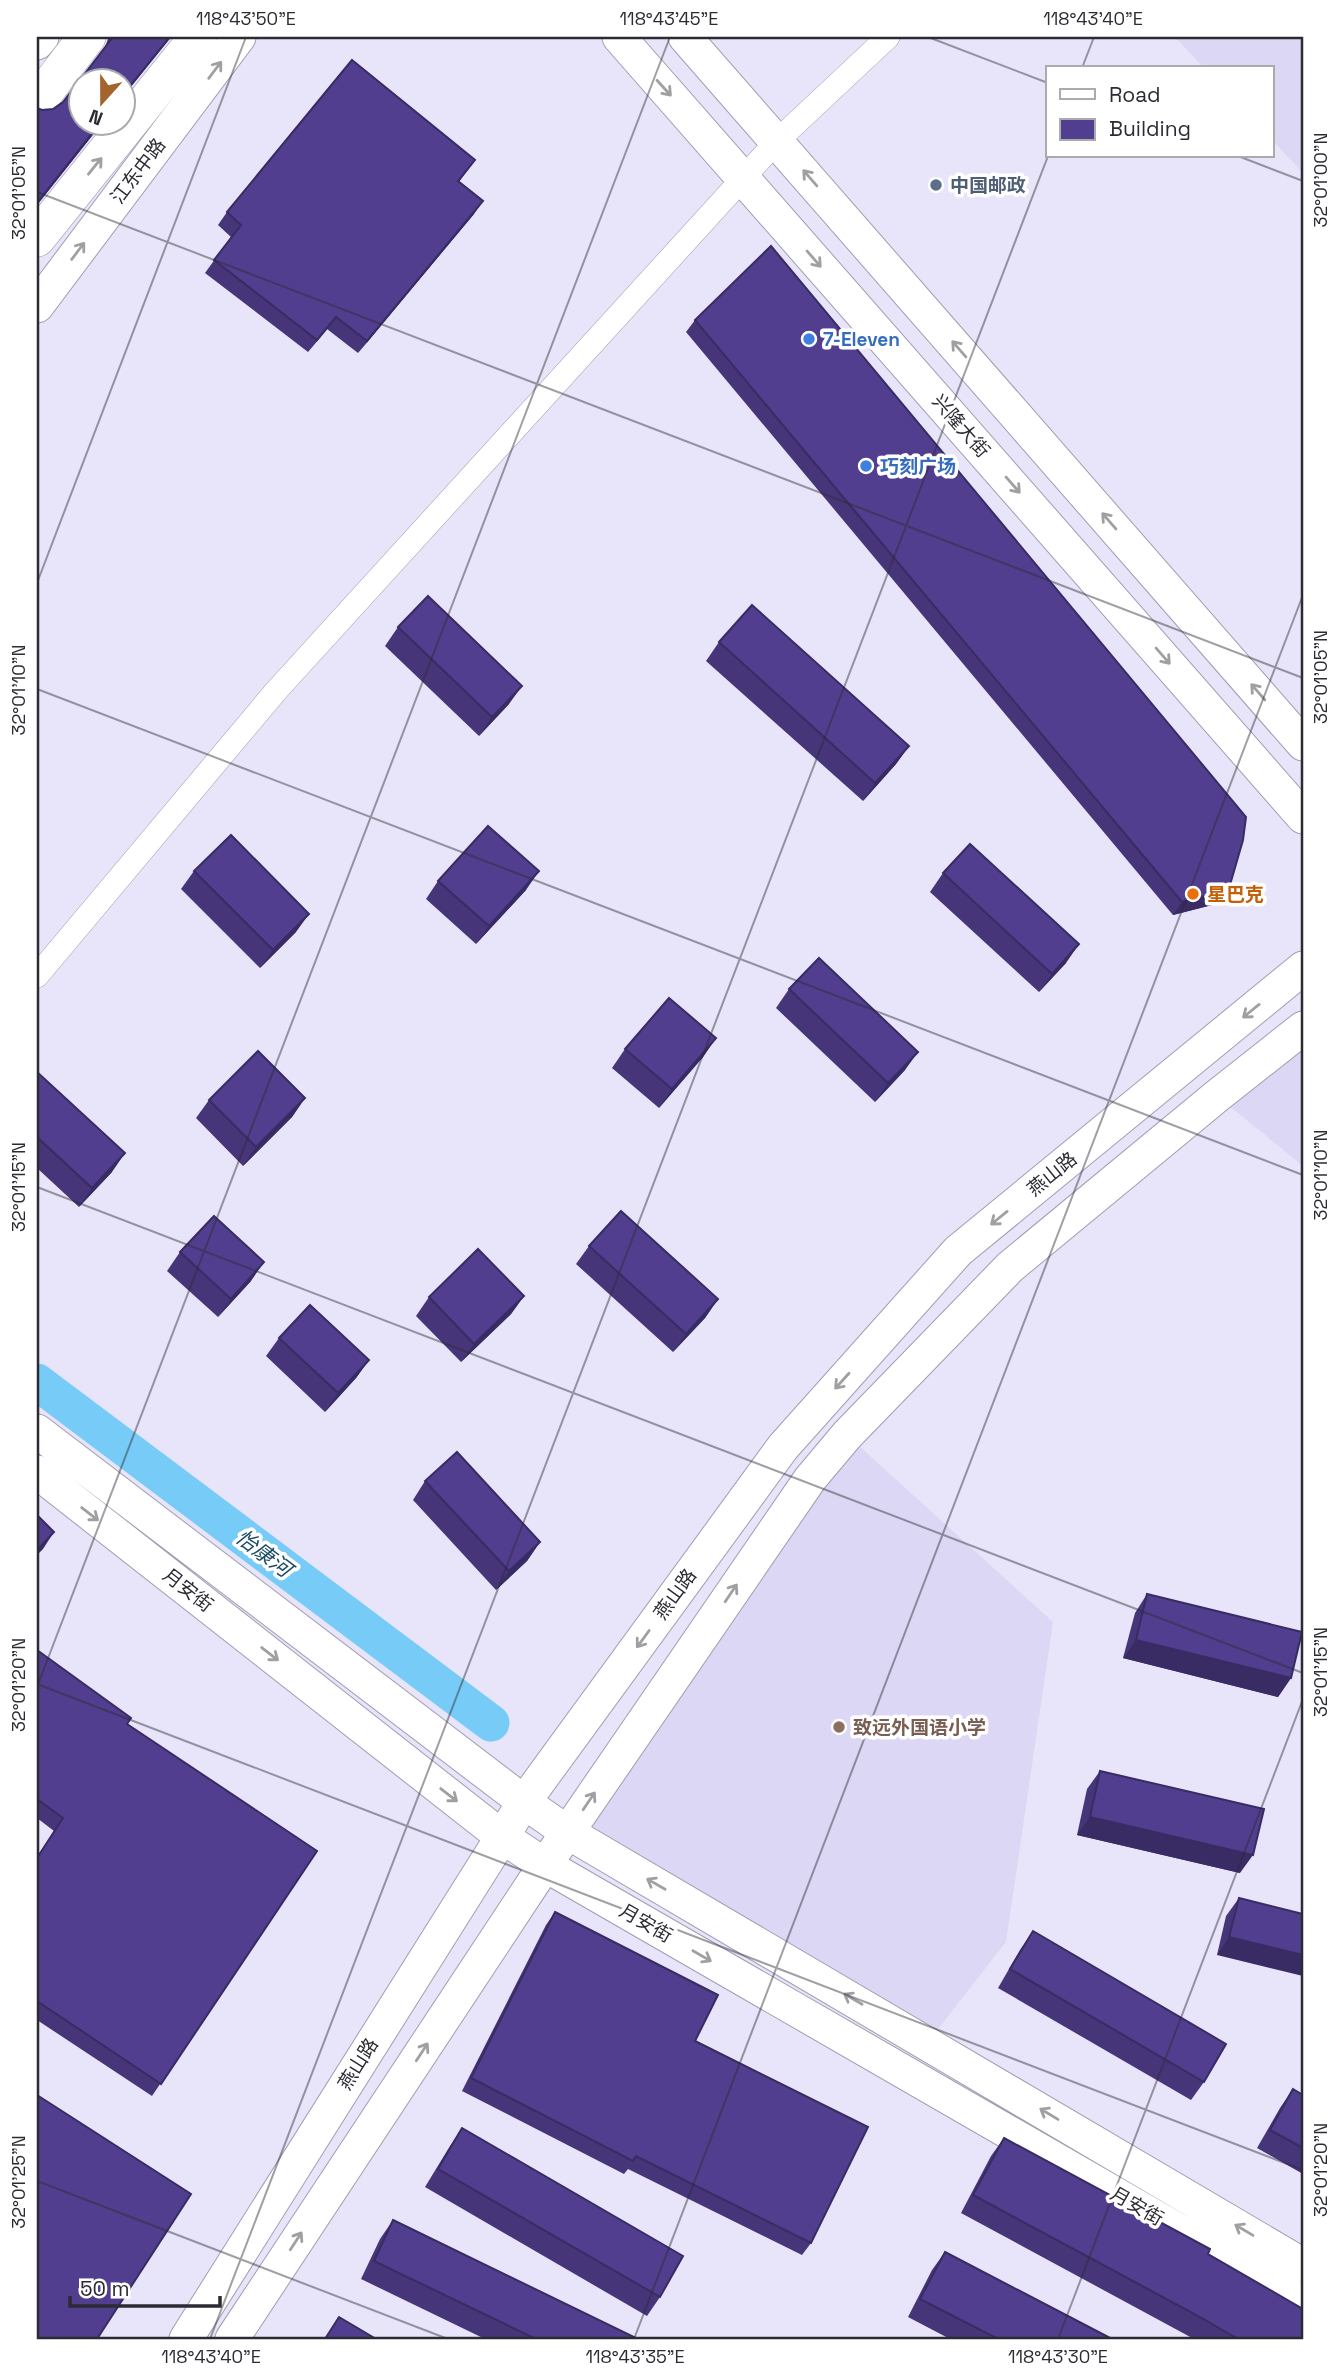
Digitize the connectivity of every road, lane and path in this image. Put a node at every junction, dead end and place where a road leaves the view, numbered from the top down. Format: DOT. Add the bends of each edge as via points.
graph roads {
  1 [pos="42,37"];
  2 [pos="87,37"];
  3 [pos="198,37"];
  4 [pos="239,37"];
  5 [pos="619,37"];
  6 [pos="685,37"];
  7 [pos="888,37"];
  8 [pos="37,43"];
  9 [pos="37,102"];
  10 [pos="777,141"];
  11 [pos="744,178"];
  12 [pos="37,238"];
  13 [pos="37,306"];
  14 [pos="1303,744"];
  15 [pos="1303,817"];
  16 [pos="1303,968"];
  17 [pos="37,976"];
  18 [pos="1303,1028"];
  19 [pos="37,1431"];
  20 [pos="37,1472"];
  21 [pos="524,1802"];
  22 [pos="567,1832"];
  23 [pos="501,1836"];
  24 [pos="545,1865"];
  25 [pos="1303,2265"];
  26 [pos="1303,2302"];
  27 [pos="186,2339"];
  28 [pos="232,2339"];
  1 -- 8 [label="street"];
  2 -- 9 [label="main road"];
  12 -- 3 [label="main road, 江东中路, one-way"];
  13 -- 4 [label="street, 江东中路, one-way"];
  5 -- 11 [label="street, 兴隆大街, one-way"];
  6 -- 10 [label="street"];
  7 -- 10 [label="street"];
  10 -- 11 [label="street"];
  14 -- 10 [label="street, one-way"];
  11 -- 15 [label="street, 兴隆大街, one-way"];
  11 -- 17 [label="street" via="276,691"];
  16 -- 21 [label="street, 燕山路, one-way" via="958,1251 783,1447"];
  22 -- 18 [label="street, one-way" via="810,1479 847,1434 1010,1267"];
  19 -- 21 [label="street"];
  20 -- 23 [label="street, 月安街, one-way"];
  21 -- 22 [label="street"];
  21 -- 23 [label="street, 燕山路"];
  22 -- 24 [label="street"];
  25 -- 22 [label="street, one-way"];
  23 -- 24 [label="street, 月安街"];
  23 -- 27 [label="street, 燕山路"];
  24 -- 26 [label="street, 月安街, one-way"];
  28 -- 24 [label="street, one-way"];
}
